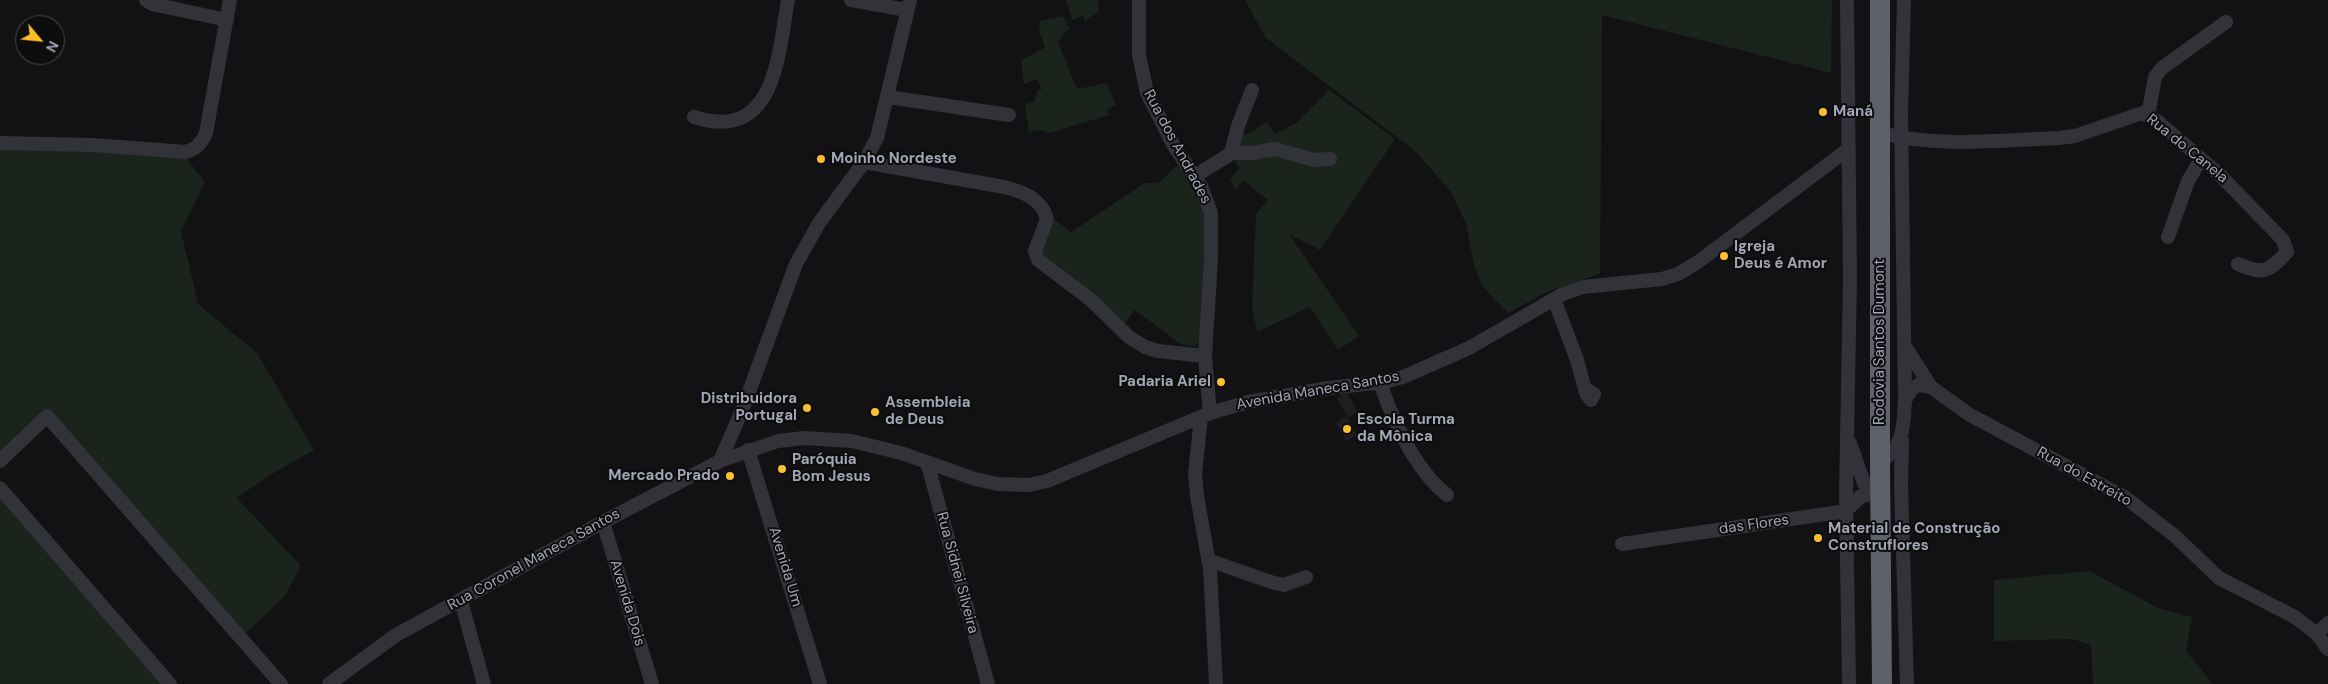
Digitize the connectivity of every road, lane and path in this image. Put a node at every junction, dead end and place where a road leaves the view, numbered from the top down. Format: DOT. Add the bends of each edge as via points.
graph roads {
  1 [pos="146,0"];
  2 [pos="230,0"];
  3 [pos="788,0"];
  4 [pos="851,0"];
  5 [pos="1139,0"];
  6 [pos="1847,0"];
  7 [pos="1880,0"];
  8 [pos="1904,0"];
  9 [pos="908,5"];
  10 [pos="227,20"];
  11 [pos="2226,22"];
  12 [pos="1252,90"];
  13 [pos="888,97"];
  14 [pos="1009,115"];
  15 [pos="2148,115"];
  16 [pos="694,118"];
  17 [pos="1881,133"];
  18 [pos="1902,138"];
  19 [pos="0,142"];
  20 [pos="1847,150"];
  21 [pos="1231,153"];
  22 [pos="2201,158"];
  23 [pos="1330,159"];
  24 [pos="864,162"];
  25 [pos="1195,176"];
  26 [pos="1881,210"];
  27 [pos="1902,222"];
  28 [pos="2168,238"];
  29 [pos="2238,264"];
  30 [pos="1554,299"];
  31 [pos="1906,348"];
  32 [pos="1205,356"];
  33 [pos="1380,383"];
  34 [pos="1931,387"];
  35 [pos="1585,388"];
  36 [pos="1905,400"];
  37 [pos="1205,415"];
  38 [pos="1847,434"];
  39 [pos="1902,434"];
  40 [pos="748,450"];
  41 [pos="0,460"];
  42 [pos="720,461"];
  43 [pos="927,462"];
  44 [pos="1880,463"];
  45 [pos="0,488"];
  46 [pos="1880,493"];
  47 [pos="1447,495"];
  48 [pos="1846,511"];
  49 [pos="603,522"];
  50 [pos="1881,522"];
  51 [pos="1622,544"];
  52 [pos="1904,558"];
  53 [pos="1208,560"];
  54 [pos="1306,577"];
  55 [pos="461,601"];
  56 [pos="2328,623"];
  57 [pos="2317,634"];
  58 [pos="2328,649"];
  59 [pos="170,684"];
  60 [pos="281,684"];
  61 [pos="330,684"];
  62 [pos="484,684"];
  63 [pos="652,684"];
  64 [pos="820,684"];
  65 [pos="988,684"];
  66 [pos="1216,684"];
  67 [pos="1848,684"];
  68 [pos="1882,684"];
  69 [pos="1907,684"];
  1 -- 10 [label="street"];
  2 -- 10 [label="street"];
  3 -- 16 [label="street" via="775,72 767,95 759,105 734,120 715,122"];
  4 -- 9 [label="street"];
  5 -- 25 [label="street, Rua dos Andrades" via="1139,55 1147,94 1174,146"];
  6 -- 20 [label="street"];
  7 -- 17 [label="highway, Rodovia Santos Dumont"];
  8 -- 18 [label="street"];
  9 -- 13 [label="street"];
  10 -- 19 [label="street" via="206,133 201,144 194,149 186,152"];
  11 -- 15 [label="street" via="2162,68 2156,77"];
  12 -- 21 [label="street"];
  13 -- 14 [label="street"];
  13 -- 24 [label="street" via="877,138"];
  15 -- 18 [label="street, Rua do Canela" via="2142,113 2075,136 2058,138 1957,142"];
  15 -- 22 [label="street, Rua do Canela"];
  17 -- 18 [label="street, Rua do Canela"];
  17 -- 26 [label="highway, Rodovia Santos Dumont"];
  18 -- 27 [label="street"];
  20 -- 30 [label="street, Avenida Maneca Santos" via="1678,274 1662,279 1584,286"];
  20 -- 38 [label="street" via="1850,278"];
  21 -- 23 [label="street" via="1252,154 1275,149 1314,160"];
  21 -- 25 [label="street"];
  22 -- 28 [label="street" via="2188,181"];
  22 -- 29 [label="street, Rua do Canela" via="2283,240 2288,252 2266,271 2254,271"];
  24 -- 32 [label="street" via="1004,187 1026,194 1040,205 1046,219 1035,251 1038,260 1145,347"];
  24 -- 42 [label="street" via="819,223 796,264 747,399"];
  25 -- 32 [label="street, Rua dos Andrades" via="1208,200 1212,227"];
  26 -- 27 [label="street"];
  26 -- 44 [label="highway, Rodovia Santos Dumont"];
  27 -- 31 [label="street"];
  30 -- 33 [label="street, Avenida Maneca Santos" via="1441,362"];
  30 -- 35 [label="street" via="1578,360"];
  31 -- 34 [label="street"];
  31 -- 36 [label="street"];
  32 -- 37 [label="street, Rua dos Andrades"];
  33 -- 37 [label="street, Avenida Maneca Santos" via="1290,394"];
  33 -- 47 [label="street" via="1395,422 1426,474"];
  34 -- 36 [label="street" via="1918,385"];
  34 -- 57 [label="street, Rua do Estreito" via="1970,415 2126,498 2175,536 2219,578 2294,617"];
  36 -- 39 [label="street"];
  37 -- 43 [label="street, Avenida Maneca Santos" via="1047,481 1029,485 1012,486 974,479"];
  37 -- 53 [label="street, Rua dos Andrades" via="1195,474"];
  38 -- 46 [label="street" via="1864,483"];
  38 -- 48 [label="street"];
  39 -- 44 [label="street" via="1896,450"];
  39 -- 52 [label="street"];
  40 -- 42 [label="street, Rua Coronel Maneca Santos"];
  40 -- 43 [label="street, Avenida Maneca Santos" via="778,441 827,438 875,446"];
  40 -- 64 [label="street, Avenida Um"];
  41 -- 60 [label="street" via="47,416"];
  42 -- 49 [label="street, Rua Coronel Maneca Santos"];
  43 -- 65 [label="street, Rua Sidnei Silveira"];
  44 -- 46 [label="highway, Rodovia Santos Dumont"];
  45 -- 59 [label="street"];
  46 -- 48 [label="street" via="1861,496"];
  46 -- 50 [label="highway, Rodovia Santos Dumont"];
  48 -- 51 [label="street, das Flores"];
  48 -- 67 [label="street"];
  49 -- 55 [label="street, Rua Coronel Maneca Santos"];
  49 -- 63 [label="street, Avenida Dois"];
  50 -- 52 [label="street"];
  50 -- 68 [label="highway, Rodovia Santos Dumont"];
  52 -- 69 [label="street"];
  53 -- 54 [label="street" via="1278,584"];
  53 -- 66 [label="street, Rua dos Andrades"];
  55 -- 61 [label="street, Rua Coronel Maneca Santos" via="396,635"];
  55 -- 62 [label="street"];
  56 -- 57 [label="street"];
  57 -- 58 [label="street, Rua do Estreito"];
}
